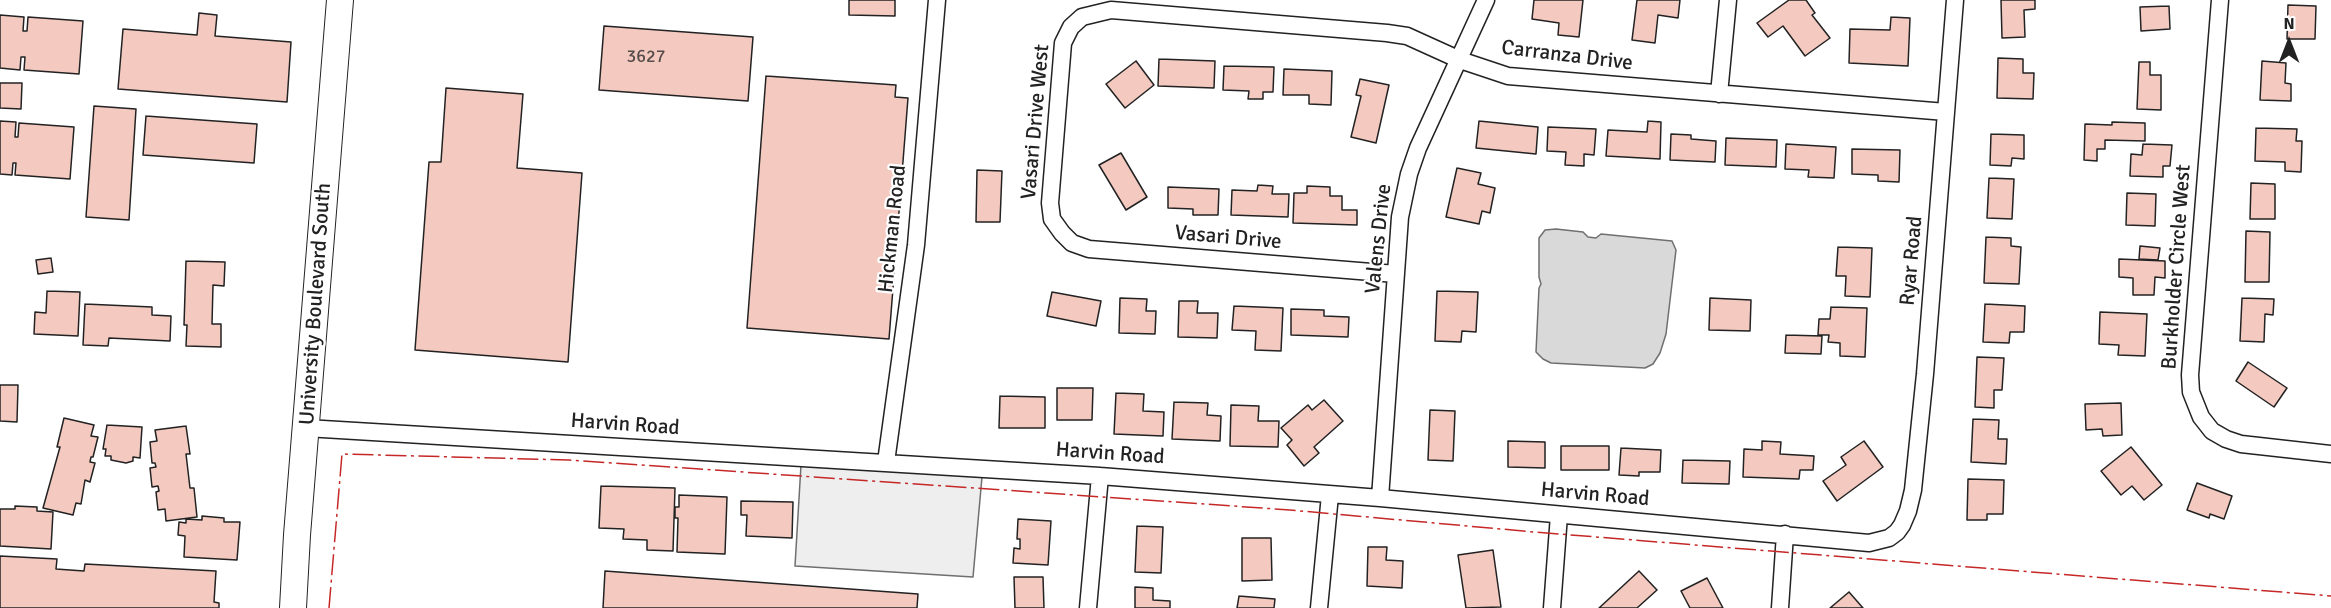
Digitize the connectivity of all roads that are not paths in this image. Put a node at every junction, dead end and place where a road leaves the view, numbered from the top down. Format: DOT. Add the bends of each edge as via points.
graph roads {
  1 [pos="340,0"];
  2 [pos="937,0"];
  3 [pos="1486,0"];
  4 [pos="1728,0"];
  5 [pos="1955,0"];
  6 [pos="2220,0"];
  7 [pos="1082,18"];
  8 [pos="1460,60"];
  9 [pos="1719,94"];
  10 [pos="1946,112"];
  11 [pos="1062,233"];
  12 [pos="1396,274"];
  13 [pos="306,428"];
  14 [pos="2331,454"];
  15 [pos="886,462"];
  16 [pos="1100,476"];
  17 [pos="1330,495"];
  18 [pos="1380,498"];
  19 [pos="1559,515"];
  20 [pos="1902,525"];
  21 [pos="1785,534"];
  22 [pos="293,608"];
  23 [pos="1088,608"];
  24 [pos="1319,608"];
  25 [pos="1552,608"];
  26 [pos="1780,608"];
  1 -- 13 [label="main road, University Boulevard South"];
  2 -- 15 [label="street, Hickman Road" via="916,245"];
  3 -- 8 [label="street, Valens Drive"];
  4 -- 9 [label="street"];
  5 -- 10 [label="street, Ryar Road"];
  6 -- 14 [label="street, Burkholder Circle West" via="2191,392 2201,417 2212,431 2226,439"];
  7 -- 8 [label="street, Carranza Drive" via="1111,10 1387,33 1407,36"];
  7 -- 11 [label="street, Vasari Drive West" via="1071,27 1063,42 1050,203 1052,219"];
  8 -- 9 [label="street, Carranza Drive" via="1508,76"];
  8 -- 12 [label="street, Valens Drive" via="1409,174 1400,217"];
  9 -- 10 [label="street, Carranza Drive"];
  10 -- 20 [label="street, Ryar Road" via="1915,467"];
  11 -- 12 [label="street, Vasari Drive" via="1072,243 1089,249"];
  12 -- 18 [label="street, Valens Drive"];
  13 -- 15 [label="street, Harvin Road"];
  13 -- 22 [label="main road, University Boulevard South"];
  15 -- 16 [label="street, Harvin Road"];
  16 -- 17 [label="street, Harvin Road"];
  16 -- 23 [label="street"];
  17 -- 18 [label="street, Harvin Road"];
  17 -- 24 [label="street"];
  18 -- 19 [label="street, Harvin Road"];
  19 -- 21 [label="street, Harvin Road"];
  19 -- 25 [label="street"];
  20 -- 21 [label="street, Harvin Road" via="1889,538 1869,543"];
  21 -- 26 [label="street"];
}
